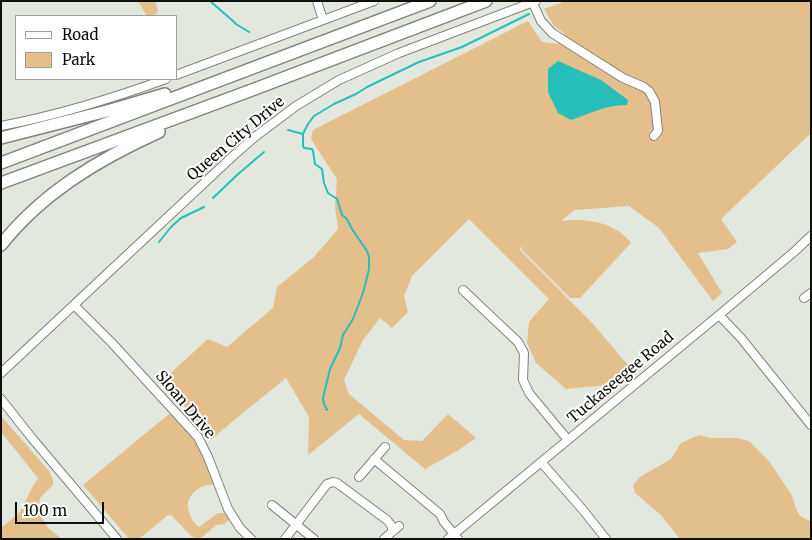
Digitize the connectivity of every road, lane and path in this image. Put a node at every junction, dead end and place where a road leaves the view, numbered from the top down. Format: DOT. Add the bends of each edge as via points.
graph roads {
  1 [pos="317,1"];
  2 [pos="374,1"];
  3 [pos="430,1"];
  4 [pos="486,1"];
  5 [pos="535,2"];
  6 [pos="323,20"];
  7 [pos="178,74"];
  8 [pos="163,80"];
  9 [pos="220,80"];
  10 [pos="252,90"];
  11 [pos="1,126"];
  12 [pos="654,136"];
  13 [pos="1,138"];
  14 [pos="1,163"];
  15 [pos="1,182"];
  16 [pos="808,239"];
  17 [pos="1,245"];
  18 [pos="811,248"];
  19 [pos="463,290"];
  20 [pos="74,305"];
  21 [pos="720,315"];
  22 [pos="1,373"];
  23 [pos="1,399"];
  24 [pos="811,425"];
  25 [pos="568,440"];
  26 [pos="385,447"];
  27 [pos="374,459"];
  28 [pos="541,462"];
  29 [pos="359,477"];
  30 [pos="272,505"];
  31 [pos="296,525"];
  32 [pos="453,537"];
  33 [pos="117,539"];
  34 [pos="251,539"];
  35 [pos="285,539"];
  36 [pos="314,539"];
  37 [pos="384,539"];
  38 [pos="606,539"];
  1 -- 6 [label="street"];
  2 -- 6 [label="street"];
  3 -- 9 [label="highway"];
  4 -- 10 [label="highway"];
  5 -- 12 [label="street" via="541,21 552,33 649,91 656,108 658,131"];
  5 -- 20 [label="street, Queen City Drive" via="375,63 296,106 233,156"];
  6 -- 7 [label="street"];
  8 -- 11 [label="street" via="77,109"];
  9 -- 13 [label="highway"];
  9 -- 14 [label="highway"];
  10 -- 15 [label="highway"];
  10 -- 17 [label="highway" via="133,144 88,169 44,200"];
  16 -- 18 [label="street"];
  16 -- 21 [label="street, Tuckaseegee Road"];
  19 -- 25 [label="street" via="518,342 524,353 524,380 529,393"];
  20 -- 22 [label="street, Queen City Drive"];
  20 -- 34 [label="street, Sloan Drive" via="198,437 228,509"];
  21 -- 24 [label="street"];
  21 -- 25 [label="street, Tuckaseegee Road"];
  23 -- 33 [label="street"];
  25 -- 28 [label="street, Tuckaseegee Road"];
  26 -- 27 [label="street"];
  27 -- 29 [label="street"];
  27 -- 32 [label="street" via="440,514"];
  28 -- 32 [label="street, Tuckaseegee Road"];
  28 -- 38 [label="street"];
  30 -- 31 [label="street"];
  31 -- 35 [label="street"];
  31 -- 36 [label="street"];
  31 -- 37 [label="street" via="327,484 333,482 388,520 396,529"];
}
